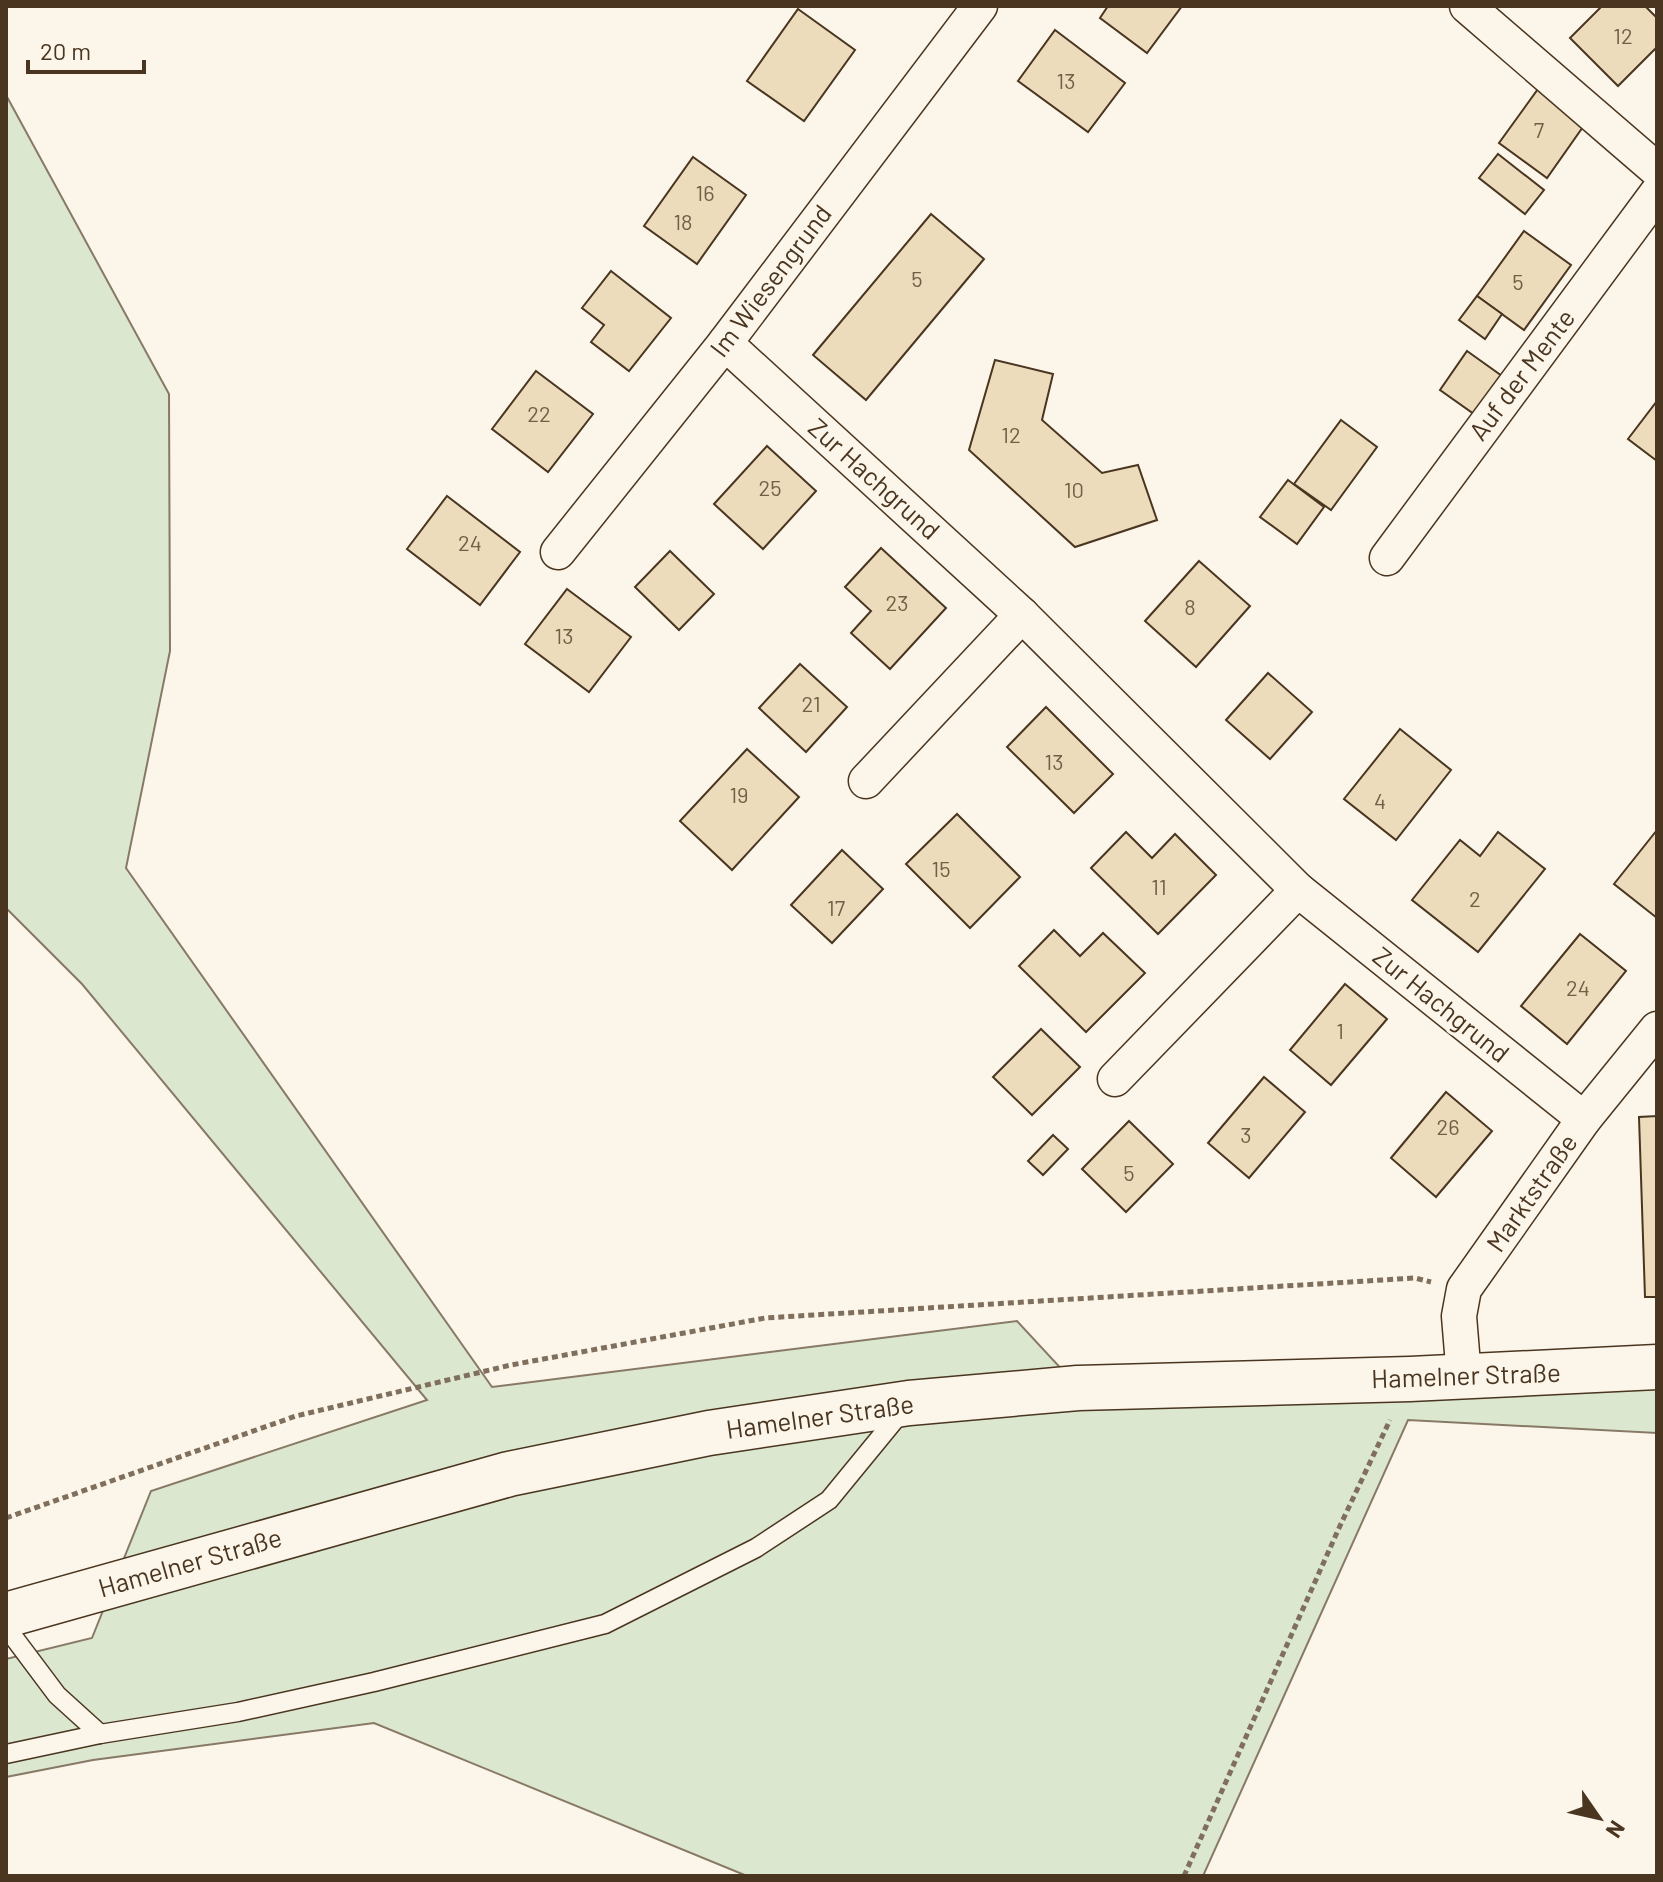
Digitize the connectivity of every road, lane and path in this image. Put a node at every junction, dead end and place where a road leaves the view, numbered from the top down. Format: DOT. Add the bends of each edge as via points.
graph roads {
  1 [pos="980,6"];
  2 [pos="1467,6"];
  3 [pos="1657,170"];
  4 [pos="1657,193"];
  5 [pos="725,343"];
  6 [pos="558,552"];
  7 [pos="1387,558"];
  8 [pos="1022,615"];
  9 [pos="866,781"];
  10 [pos="1298,890"];
  11 [pos="1657,1029"];
  12 [pos="1115,1079"];
  13 [pos="1584,1119"];
  14 [pos="1464,1289"];
  15 [pos="1657,1367"];
  16 [pos="1464,1377"];
  17 [pos="1410,1379"];
  18 [pos="909,1403"];
  19 [pos="6,1518"];
  20 [pos="6,1615"];
  21 [pos="6,1627"];
  22 [pos="100,1734"];
  23 [pos="6,1754"];
  24 [pos="1184,1876"];
  1 -- 5 [label="street, Im Wiesengrund"];
  2 -- 3 [label="street"];
  4 -- 7 [label="street, Auf der Mente"];
  5 -- 6 [label="street, Im Wiesengrund"];
  5 -- 8 [label="street, Zur Hachgrund"];
  8 -- 9 [label="street"];
  8 -- 10 [label="street, Zur Hachgrund"];
  10 -- 12 [label="street"];
  10 -- 13 [label="street, Zur Hachgrund"];
  11 -- 13 [label="street, Marktstraße"];
  13 -- 14 [label="street, Marktstraße"];
  14 -- 16 [label="street, Marktstraße" via="1459,1316"];
  14 -- 19 [label="path" via="1415,1278 765,1318 511,1365 296,1416"];
  15 -- 16 [label="main road, Hamelner Straße"];
  16 -- 17 [label="main road, Hamelner Straße"];
  17 -- 18 [label="main road, Hamelner Straße" via="1078,1388"];
  17 -- 24 [label="path" via="1325,1556"];
  18 -- 20 [label="main road, Hamelner Straße" via="709,1433 509,1474"];
  18 -- 22 [label="lane" via="829,1500 756,1548 605,1624 238,1712"];
  21 -- 22 [label="lane" via="57,1695"];
  22 -- 23 [label="lane"];
}
